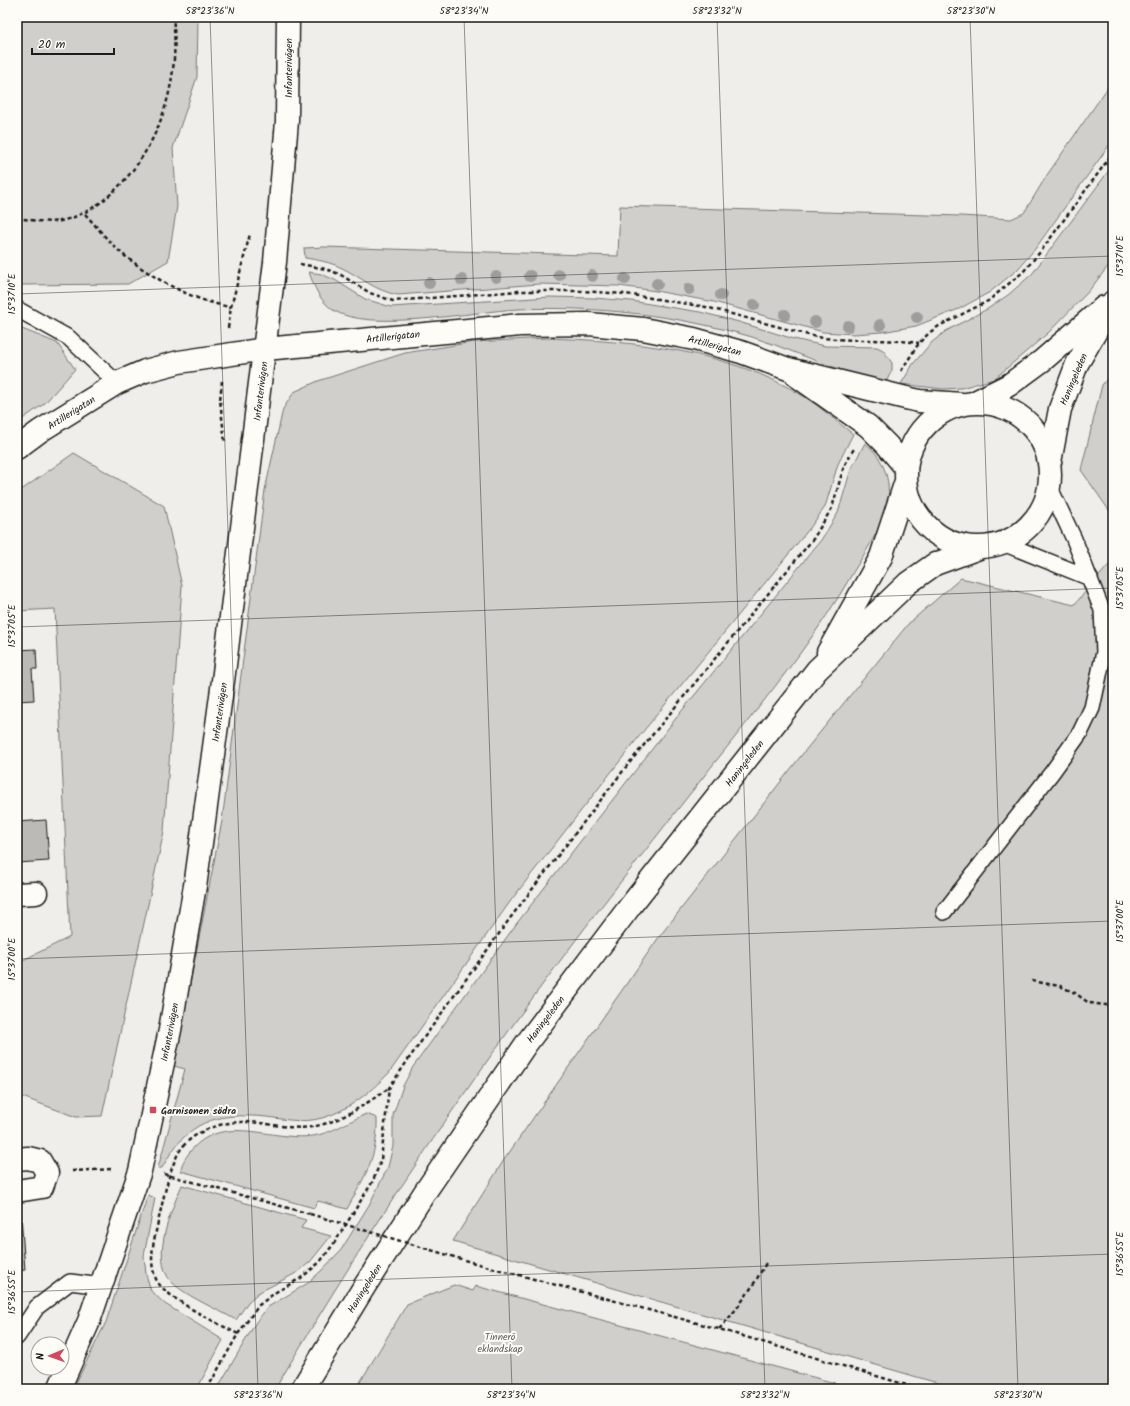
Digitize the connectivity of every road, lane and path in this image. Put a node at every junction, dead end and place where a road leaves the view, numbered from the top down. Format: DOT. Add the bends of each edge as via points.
graph roads {
  1 [pos="173,17"];
  2 [pos="288,17"];
  3 [pos="1113,153"];
  4 [pos="84,214"];
  5 [pos="17,218"];
  6 [pos="251,229"];
  7 [pos="1113,300"];
  8 [pos="231,307"];
  9 [pos="17,310"];
  10 [pos="265,349"];
  11 [pos="225,354"];
  12 [pos="788,369"];
  13 [pos="117,383"];
  14 [pos="888,393"];
  15 [pos="968,404"];
  16 [pos="868,426"];
  17 [pos="17,448"];
  18 [pos="226,450"];
  19 [pos="1050,463"];
  20 [pos="906,475"];
  21 [pos="1050,488"];
  22 [pos="1003,543"];
  23 [pos="979,548"];
  24 [pos="1090,578"];
  25 [pos="818,670"];
  26 [pos="944,912"];
  27 [pos="1032,981"];
  28 [pos="1113,1006"];
  29 [pos="389,1088"];
  30 [pos="17,1159"];
  31 [pos="140,1171"];
  32 [pos="47,1173"];
  33 [pos="171,1176"];
  34 [pos="17,1190"];
  35 [pos="766,1264"];
  36 [pos="102,1286"];
  37 [pos="719,1329"];
  38 [pos="238,1334"];
  39 [pos="17,1337"];
  40 [pos="59,1389"];
  41 [pos="208,1389"];
  42 [pos="302,1389"];
  43 [pos="920,1389"];
  1 -- 4 [label="path" via="174,64 158,130 128,177 111,195"];
  2 -- 10 [label="street, Infanterivägen" via="287,121 276,262"];
  3 -- 14 [label="path" via="1041,251 1022,272 988,301 929,333 919,343"];
  4 -- 5 [label="path" via="63,221"];
  4 -- 8 [label="path" via="124,255 161,279 198,299"];
  6 -- 8 [label="path"];
  7 -- 15 [label="street, Haningeleden" via="1043,360 1009,385"];
  7 -- 19 [label="street, Haningeleden" via="1077,364 1060,410"];
  8 -- 11 [label="path"];
  9 -- 13 [label="lane" via="69,338"];
  10 -- 11 [label="street, Artillerigatan"];
  10 -- 12 [label="street, Artillerigatan" via="520,325 589,324 643,329 694,339"];
  10 -- 31 [label="street, Infanterivägen" via="196,880 170,1030"];
  11 -- 13 [label="street, Artillerigatan" via="145,371"];
  11 -- 18 [label="path" via="220,400"];
  12 -- 14 [label="street, Artillerigatan"];
  12 -- 16 [label="street, Artillerigatan"];
  13 -- 17 [label="street, Artillerigatan"];
  14 -- 15 [label="street, Artillerigatan" via="919,401"];
  15 -- 19 [label="street, Artillerigatan" via="1000,406 1023,418 1041,438"];
  15 -- 20 [label="street, Haningeleden" via="945,411 930,421 918,434"];
  16 -- 20 [label="street, Artillerigatan" via="887,445"];
  16 -- 29 [label="path" via="844,466 832,508 813,539 626,767 511,917"];
  19 -- 21 [label="street"];
  20 -- 23 [label="street" via="913,507 929,528 952,543"];
  20 -- 25 [label="street, Haningeleden" via="881,556"];
  21 -- 22 [label="street" via="1041,512 1025,531"];
  21 -- 24 [label="lane"];
  22 -- 23 [label="street"];
  22 -- 24 [label="lane"];
  23 -- 25 [label="street, Haningeleden" via="935,564 908,583"];
  24 -- 26 [label="lane" via="1102,610 1104,652 1092,708 1080,733 1053,771"];
  25 -- 42 [label="street, Haningeleden" via="631,905 526,1044 425,1192"];
  27 -- 28 [label="path" via="1060,986 1089,1003"];
  29 -- 33 [label="path" via="341,1119 325,1124 292,1128 245,1122 219,1124 196,1135 186,1144 176,1157"];
  29 -- 38 [label="path" via="381,1160 373,1181 320,1262 301,1278 258,1305"];
  30 -- 32 [label="street" via="40,1161"];
  31 -- 32 [label="path" via="119,1169"];
  31 -- 33 [label="path"];
  31 -- 36 [label="street, Infanterivägen"];
  32 -- 34 [label="street" via="42,1187"];
  33 -- 37 [label="path, bridge" via="470,1262"];
  33 -- 38 [label="path" via="153,1243 152,1263 156,1280 168,1294"];
  35 -- 37 [label="path" via="735,1313"];
  36 -- 39 [label="lane" via="70,1282 37,1307"];
  36 -- 40 [label="street, Infanterivägen" via="75,1356"];
  37 -- 43 [label="path"];
  38 -- 41 [label="path"];
}
